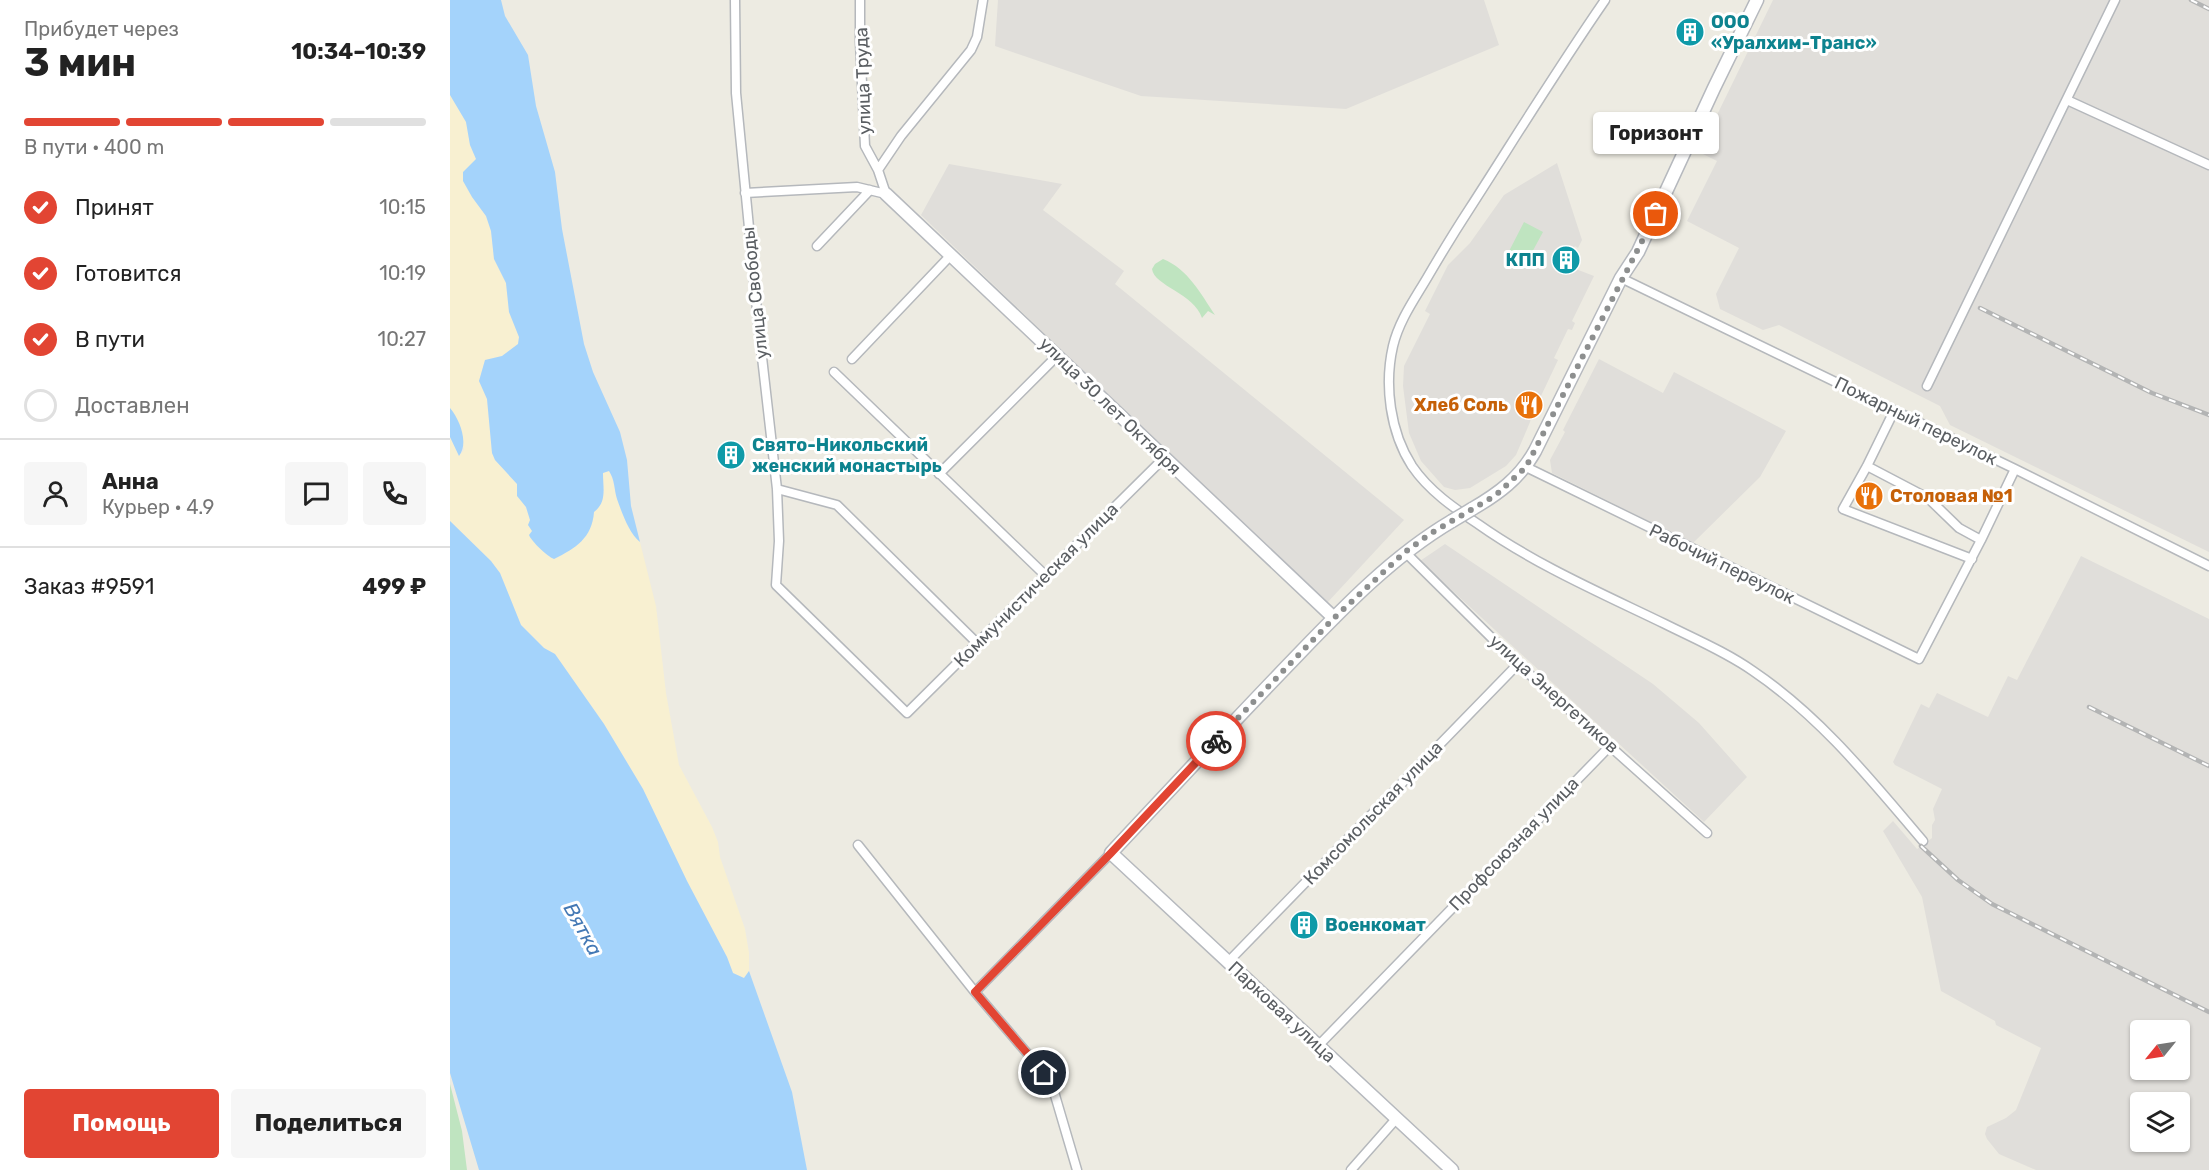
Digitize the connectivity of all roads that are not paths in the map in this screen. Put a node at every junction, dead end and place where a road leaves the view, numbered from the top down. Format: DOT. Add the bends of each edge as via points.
graph roads {
  1 [pos="735,0"];
  2 [pos="860,0"];
  3 [pos="983,0"];
  4 [pos="1605,0"];
  5 [pos="1757,0"];
  6 [pos="2115,0"];
  7 [pos="2067,99"];
  8 [pos="2209,165"];
  9 [pos="878,170"];
  10 [pos="870,190"];
  11 [pos="745,193"];
  12 [pos="886,194"];
  13 [pos="817,246"];
  14 [pos="951,255"];
  15 [pos="1621,278"];
  16 [pos="1057,356"];
  17 [pos="852,359"];
  18 [pos="834,372"];
  19 [pos="1927,386"];
  20 [pos="1894,411"];
  21 [pos="1164,458"];
  22 [pos="1868,466"];
  23 [pos="1526,467"];
  24 [pos="2015,469"];
  25 [pos="939,474"];
  26 [pos="777,489"];
  27 [pos="1981,540"];
  28 [pos="1405,552"];
  29 [pos="1972,558"];
  30 [pos="2209,566"];
  31 [pos="1045,576"];
  32 [pos="1334,618"];
  33 [pos="977,643"];
  34 [pos="1518,664"];
  35 [pos="907,713"];
  36 [pos="1610,746"];
  37 [pos="1707,833"];
  38 [pos="1923,841"];
  39 [pos="858,845"];
  40 [pos="1111,853"];
  41 [pos="1228,962"];
  42 [pos="975,992"];
  43 [pos="1318,1046"];
  44 [pos="1396,1119"];
  45 [pos="1077,1170"];
  46 [pos="1351,1170"];
  47 [pos="1452,1170"];
  1 -- 11 [label="street, улица Свободы" via="736,93"];
  2 -- 9 [label="street, улица Труда" via="865,146"];
  3 -- 9 [label="street" via="971,50"];
  4 -- 38 [label="street" via="1450,239 1401,324 1389,384 1400,440 1424,481 1503,542 1719,651 1781,690 1826,729"];
  5 -- 15 [label="street" via="1638,252"];
  6 -- 7 [label="street"];
  7 -- 8 [label="street"];
  7 -- 19 [label="street"];
  9 -- 12 [label="street, улица Труда"];
  10 -- 11 [label="street" via="857,187"];
  10 -- 12 [label="street"];
  10 -- 13 [label="street"];
  11 -- 26 [label="street, улица Свободы"];
  12 -- 14 [label="street, улица 30 лет Октября"];
  14 -- 16 [label="street, улица 30 лет Октября"];
  14 -- 17 [label="street"];
  15 -- 20 [label="street, Пожарный переулок"];
  15 -- 23 [label="street"];
  16 -- 21 [label="street, улица 30 лет Октября"];
  16 -- 25 [label="street"];
  18 -- 25 [label="street"];
  20 -- 22 [label="street"];
  20 -- 24 [label="street, Пожарный переулок"];
  21 -- 31 [label="street, Коммунистическая улица"];
  21 -- 32 [label="street, улица 30 лет Октября"];
  22 -- 27 [label="street" via="1928,498 1959,528"];
  22 -- 29 [label="street" via="1843,509"];
  23 -- 28 [label="street, bridge" via="1500,492"];
  23 -- 29 [label="street, Рабочий переулок" via="1919,659"];
  24 -- 27 [label="street"];
  24 -- 30 [label="street, Пожарный переулок"];
  25 -- 31 [label="street"];
  26 -- 33 [label="street" via="837,505"];
  26 -- 35 [label="street, улица Свободы" via="776,585"];
  27 -- 29 [label="street"];
  28 -- 32 [label="street"];
  28 -- 34 [label="street, улица Энергетиков"];
  31 -- 33 [label="street, Коммунистическая улица"];
  32 -- 40 [label="street"];
  33 -- 35 [label="street, Коммунистическая улица"];
  34 -- 36 [label="street, улица Энергетиков"];
  34 -- 41 [label="street, Комсомольская улица"];
  36 -- 37 [label="street, улица Энергетиков"];
  36 -- 43 [label="street, Профсоюзная улица"];
  39 -- 42 [label="street"];
  40 -- 41 [label="street, Парковая улица"];
  40 -- 42 [label="street"];
  41 -- 43 [label="street, Парковая улица"];
  42 -- 45 [label="street" via="1052,1086"];
  43 -- 44 [label="street, Парковая улица"];
  44 -- 46 [label="street"];
  44 -- 47 [label="street, Парковая улица"];
}
